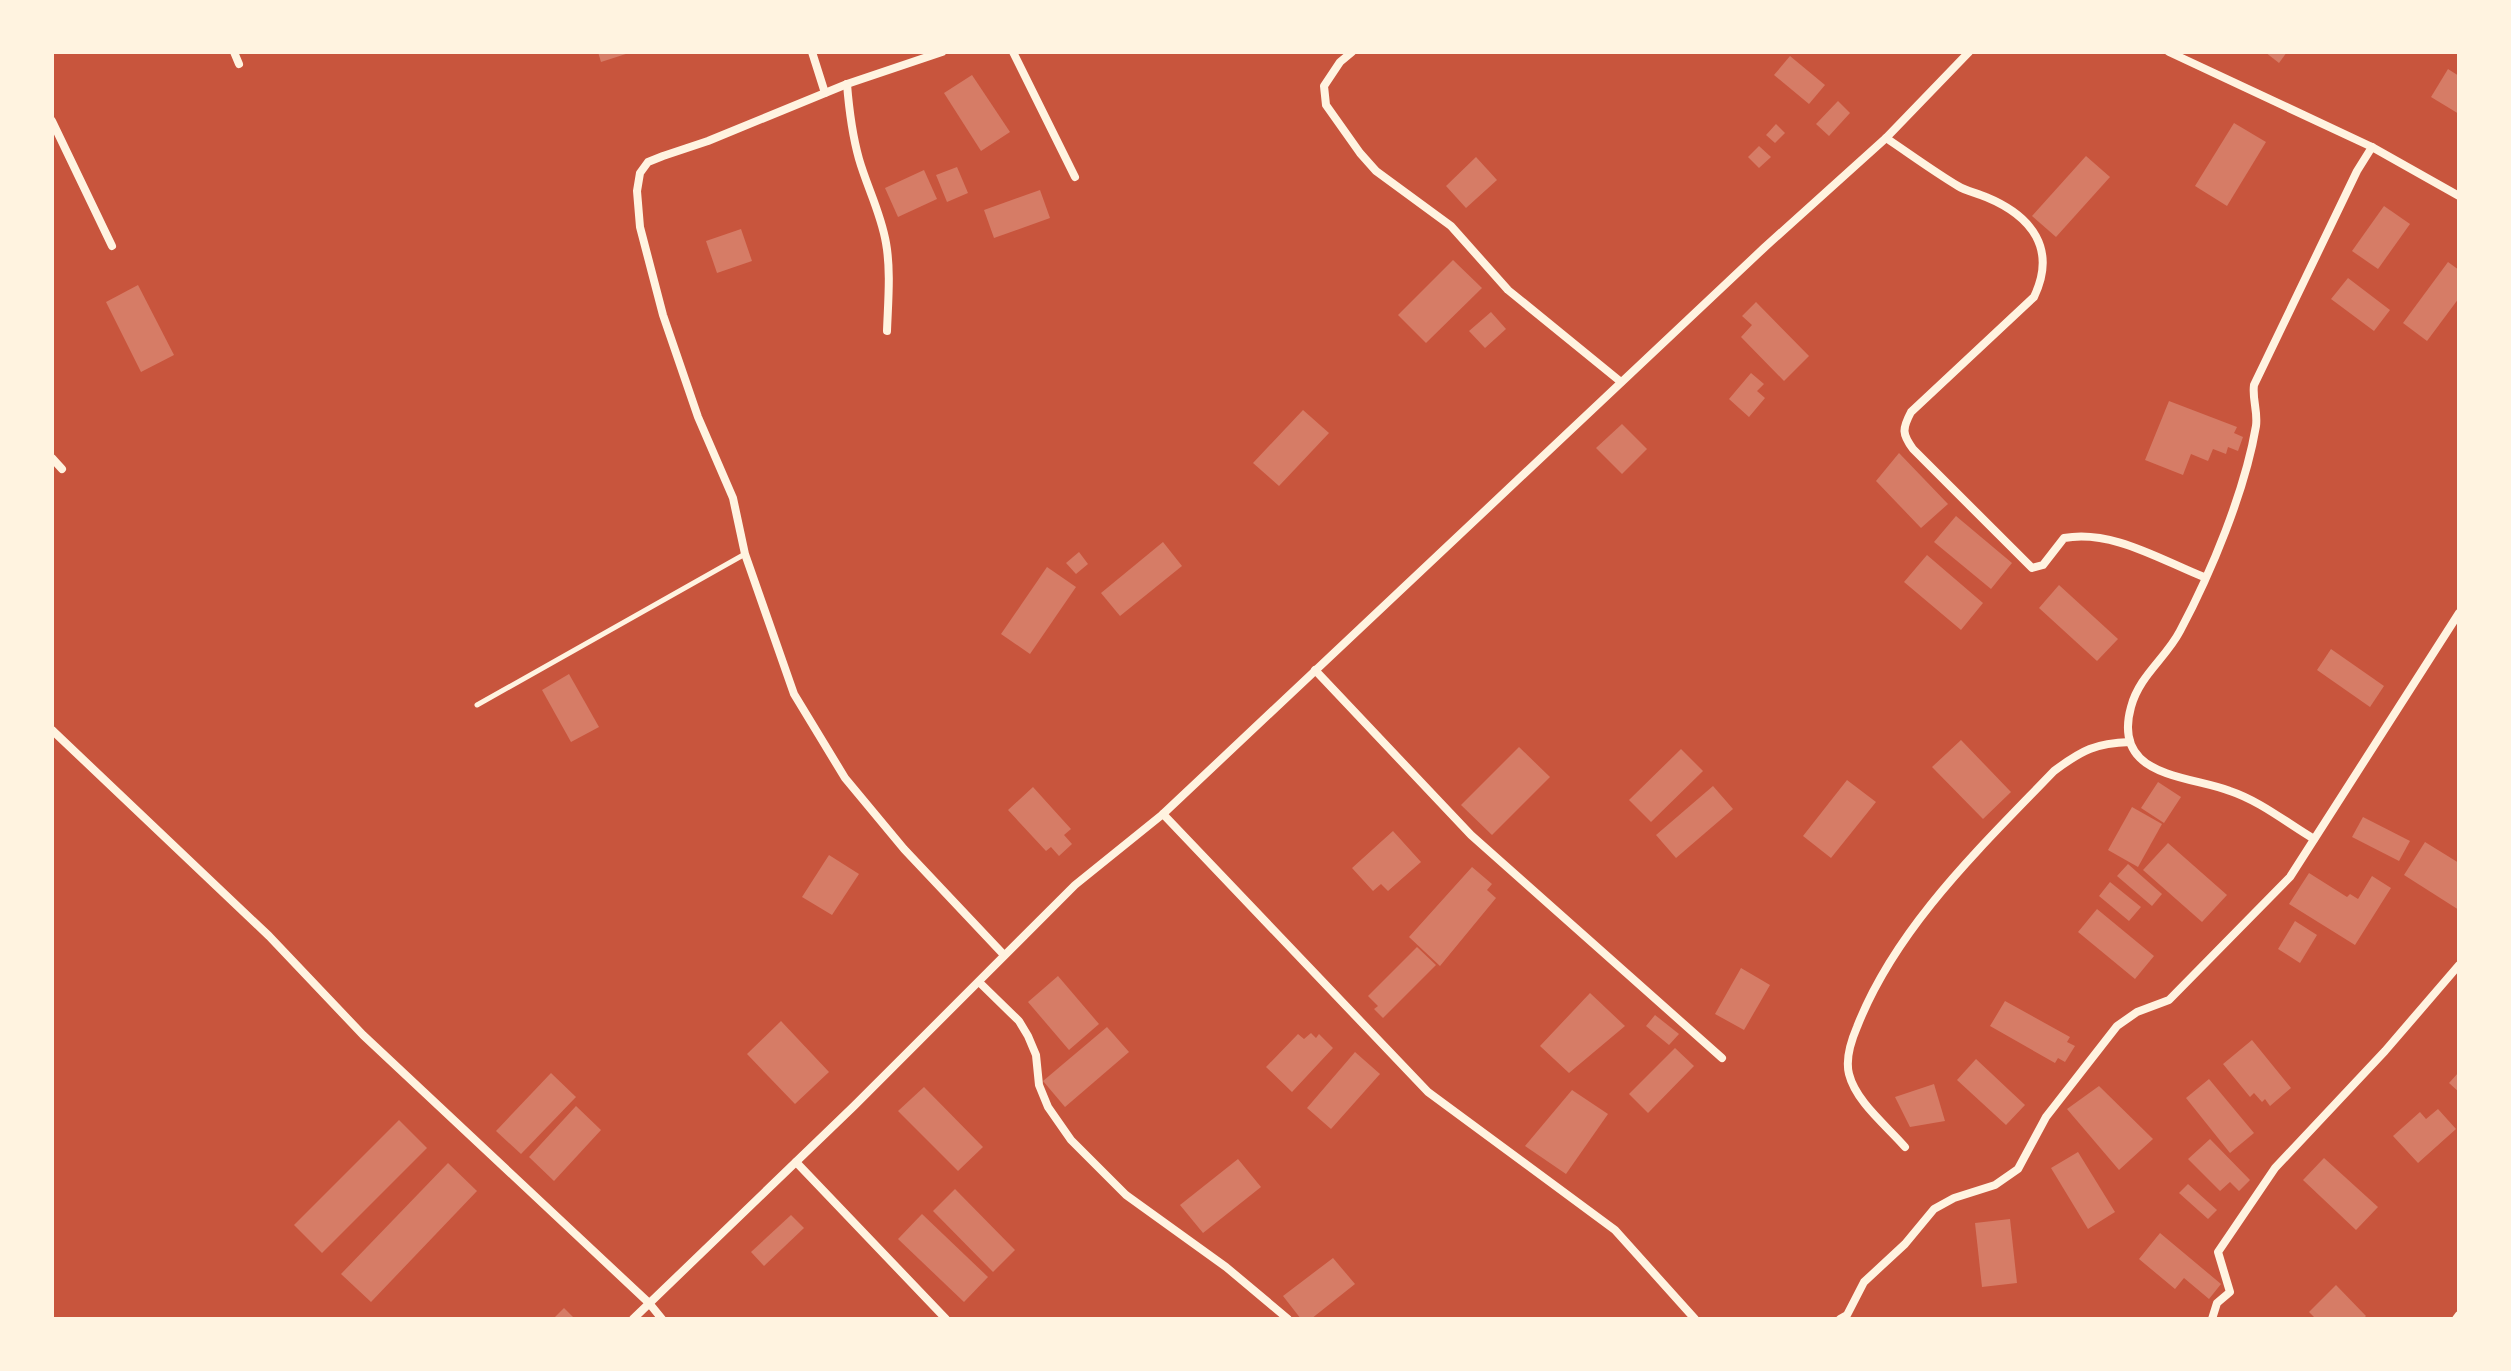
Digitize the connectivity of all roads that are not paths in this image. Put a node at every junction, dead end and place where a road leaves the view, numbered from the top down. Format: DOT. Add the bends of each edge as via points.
graph roads {
  1 [pos="234,52"];
  2 [pos="812,52"];
  3 [pos="942,52"];
  4 [pos="1013,52"];
  5 [pos="1352,52"];
  6 [pos="1969,52"];
  7 [pos="2169,52"];
  8 [pos="239,64"];
  9 [pos="847,84"];
  10 [pos="825,93"];
  11 [pos="52,121"];
  12 [pos="1886,138"];
  13 [pos="2372,147"];
  14 [pos="1075,177"];
  15 [pos="2459,196"];
  16 [pos="112,246"];
  17 [pos="887,331"];
  18 [pos="1621,382"];
  19 [pos="52,458"];
  20 [pos="62,469"];
  21 [pos="745,554"];
  22 [pos="2204,577"];
  23 [pos="2459,613"];
  24 [pos="1315,670"];
  25 [pos="477,705"];
  26 [pos="52,730"];
  27 [pos="2130,742"];
  28 [pos="1163,814"];
  29 [pos="2314,839"];
  30 [pos="1004,955"];
  31 [pos="2459,965"];
  32 [pos="979,982"];
  33 [pos="1722,1058"];
  34 [pos="1905,1147"];
  35 [pos="796,1162"];
  36 [pos="649,1303"];
  37 [pos="633,1319"];
  38 [pos="662,1319"];
  39 [pos="946,1319"];
  40 [pos="1288,1319"];
  41 [pos="1695,1319"];
  42 [pos="1840,1319"];
  43 [pos="2212,1319"];
  1 -- 8 [label="street"];
  2 -- 10 [label="street"];
  3 -- 9 [label="street"];
  4 -- 14 [label="street"];
  5 -- 18 [label="street" via="1324,86 1326,105 1360,153 1376,171 1451,226 1508,290"];
  6 -- 12 [label="street"];
  7 -- 13 [label="street"];
  9 -- 10 [label="street"];
  9 -- 17 [label="street" via="859,159 886,244"];
  10 -- 21 [label="street" via="648,162 640,173 640,227 663,315 733,498"];
  11 -- 16 [label="street"];
  12 -- 18 [label="street"];
  12 -- 22 [label="street" via="1960,188 2015,213 2035,233 2044,252 2044,277 2034,297 1911,412 1903,436 2032,568 2043,565 2064,538 2088,535 2122,543"];
  13 -- 15 [label="street"];
  13 -- 22 [label="street" via="2254,385 2257,416 2248,459"];
  18 -- 24 [label="street"];
  19 -- 20 [label="street"];
  21 -- 25 [label="lane"];
  21 -- 30 [label="street" via="794,694 845,778"];
  22 -- 27 [label="street" via="2180,632 2140,683 2127,728"];
  23 -- 29 [label="street"];
  24 -- 28 [label="street"];
  24 -- 33 [label="street" via="1471,835"];
  26 -- 36 [label="street" via="269,936 363,1035"];
  27 -- 29 [label="street" via="2150,766 2232,791"];
  27 -- 34 [label="street" via="2081,751 2054,771 1914,924 1869,995 1849,1047 1849,1074 1861,1097"];
  28 -- 30 [label="street" via="1075,885"];
  28 -- 41 [label="street" via="1428,1092 1615,1230"];
  29 -- 42 [label="street" via="2290,877 2186,985 2169,1000 2117,1026 2046,1117 2018,1169 1995,1185 1934,1209 1864,1282"];
  30 -- 32 [label="street"];
  31 -- 43 [label="street" via="2275,1168 2218,1252 2230,1292 2217,1303"];
  32 -- 35 [label="street"];
  32 -- 40 [label="street" via="1028,1036 1048,1107 1071,1140 1126,1195"];
  35 -- 36 [label="street"];
  35 -- 39 [label="street"];
  36 -- 37 [label="street"];
  36 -- 38 [label="street"];
}
